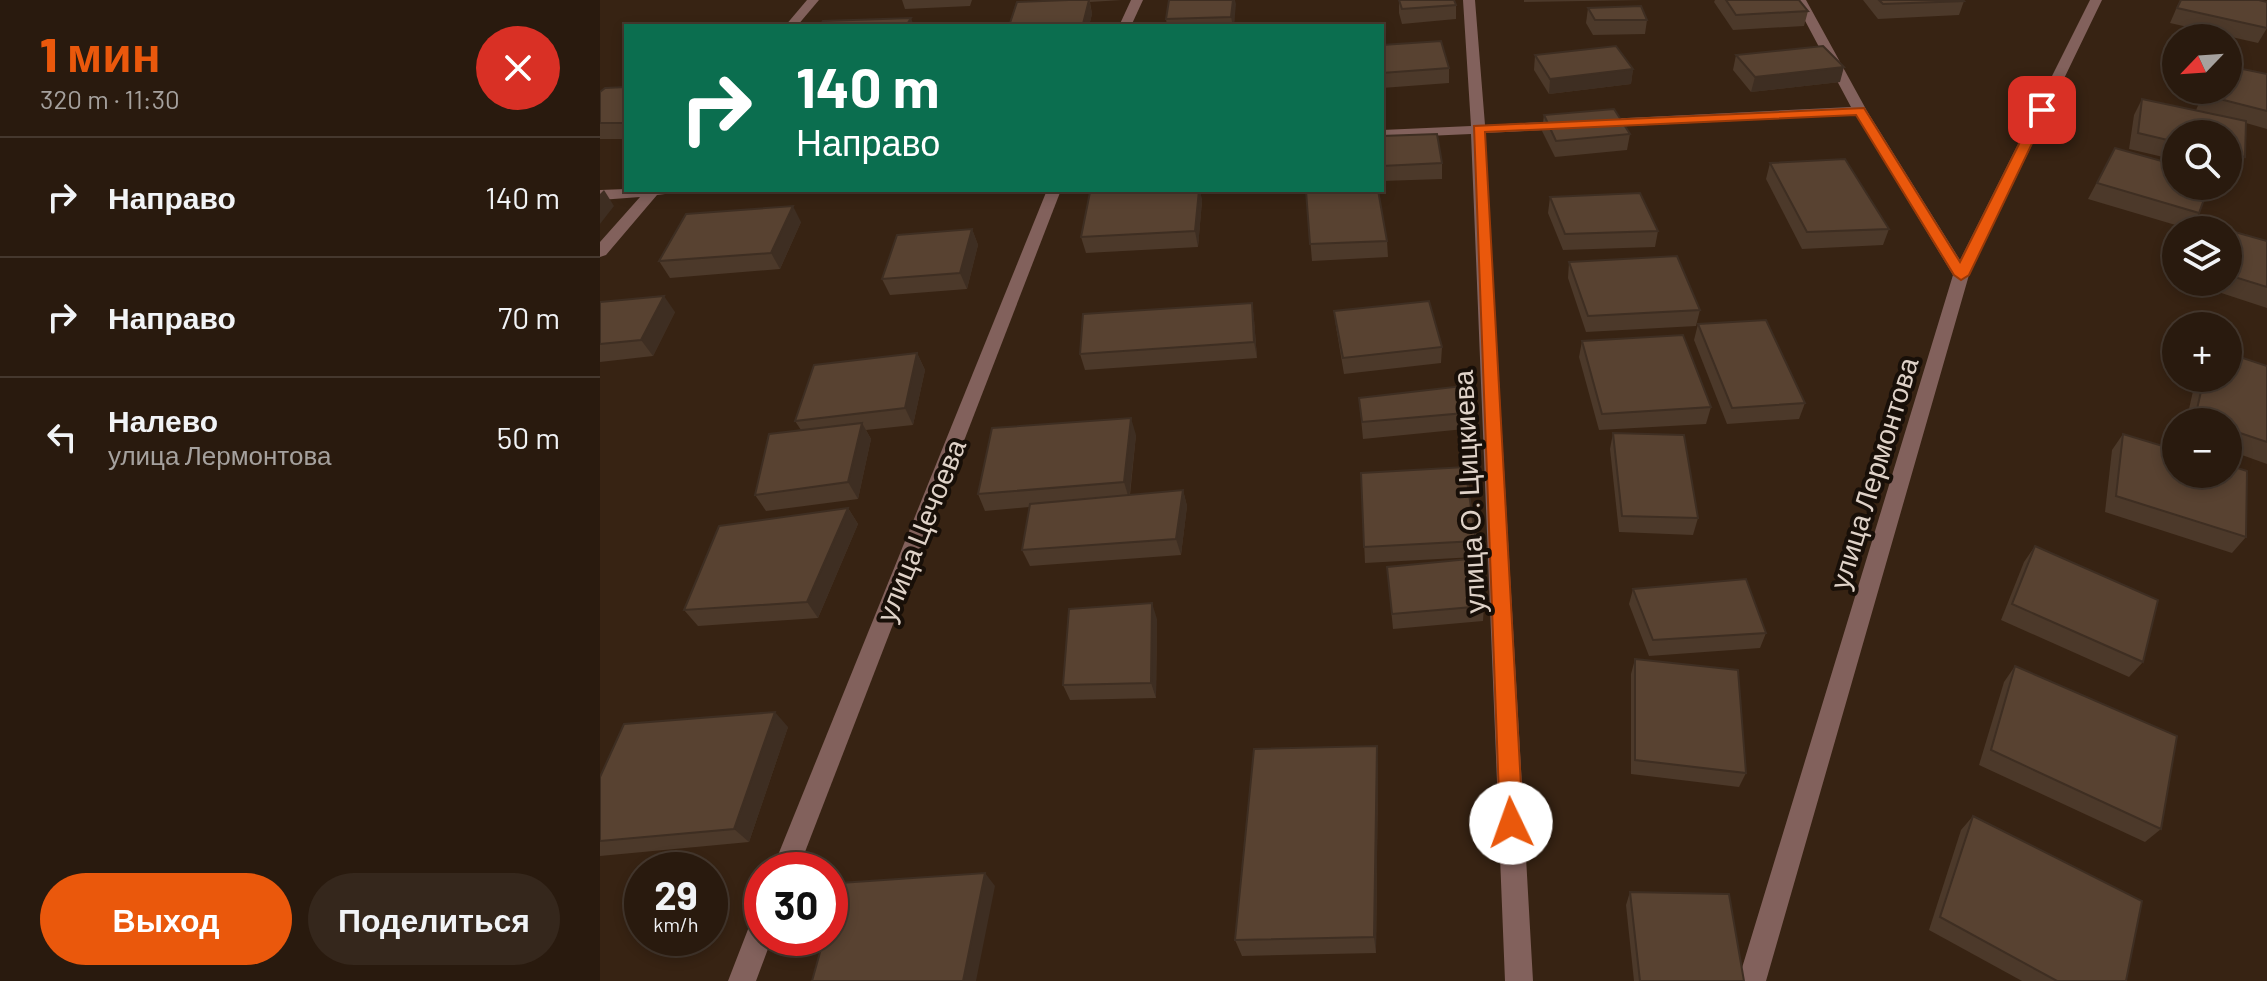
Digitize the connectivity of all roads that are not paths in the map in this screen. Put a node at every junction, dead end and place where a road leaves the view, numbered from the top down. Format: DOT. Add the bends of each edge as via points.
graph roads {
  1 [pos="813,0"];
  2 [pos="1137,0"];
  3 [pos="1469,0"];
  4 [pos="1800,0"];
  5 [pos="2096,0"];
  6 [pos="793,24"];
  7 [pos="1126,24"];
  8 [pos="1860,111"];
  9 [pos="1478,128"];
  10 [pos="1384,134"];
  11 [pos="635,192"];
  12 [pos="656,192"];
  13 [pos="1053,192"];
  14 [pos="600,195"];
  15 [pos="600,252"];
  16 [pos="1961,275"];
  17 [pos="792,852"];
  18 [pos="752,956"];
  19 [pos="742,981"];
  20 [pos="1519,981"];
  21 [pos="1752,981"];
  1 -- 6 [label="street"];
  2 -- 7 [label="street"];
  3 -- 9 [label="street, улица О. Цицкиева"];
  4 -- 8 [label="street"];
  5 -- 16 [label="street, улица Лермонтова"];
  8 -- 9 [label="street"];
  8 -- 16 [label="street"];
  9 -- 10 [label="street"];
  9 -- 20 [label="street, улица О. Цицкиева"];
  11 -- 14 [label="street"];
  12 -- 15 [label="street"];
  13 -- 17 [label="street, улица Цечоева"];
  16 -- 21 [label="street, улица Лермонтова"];
  18 -- 19 [label="street"];
}
